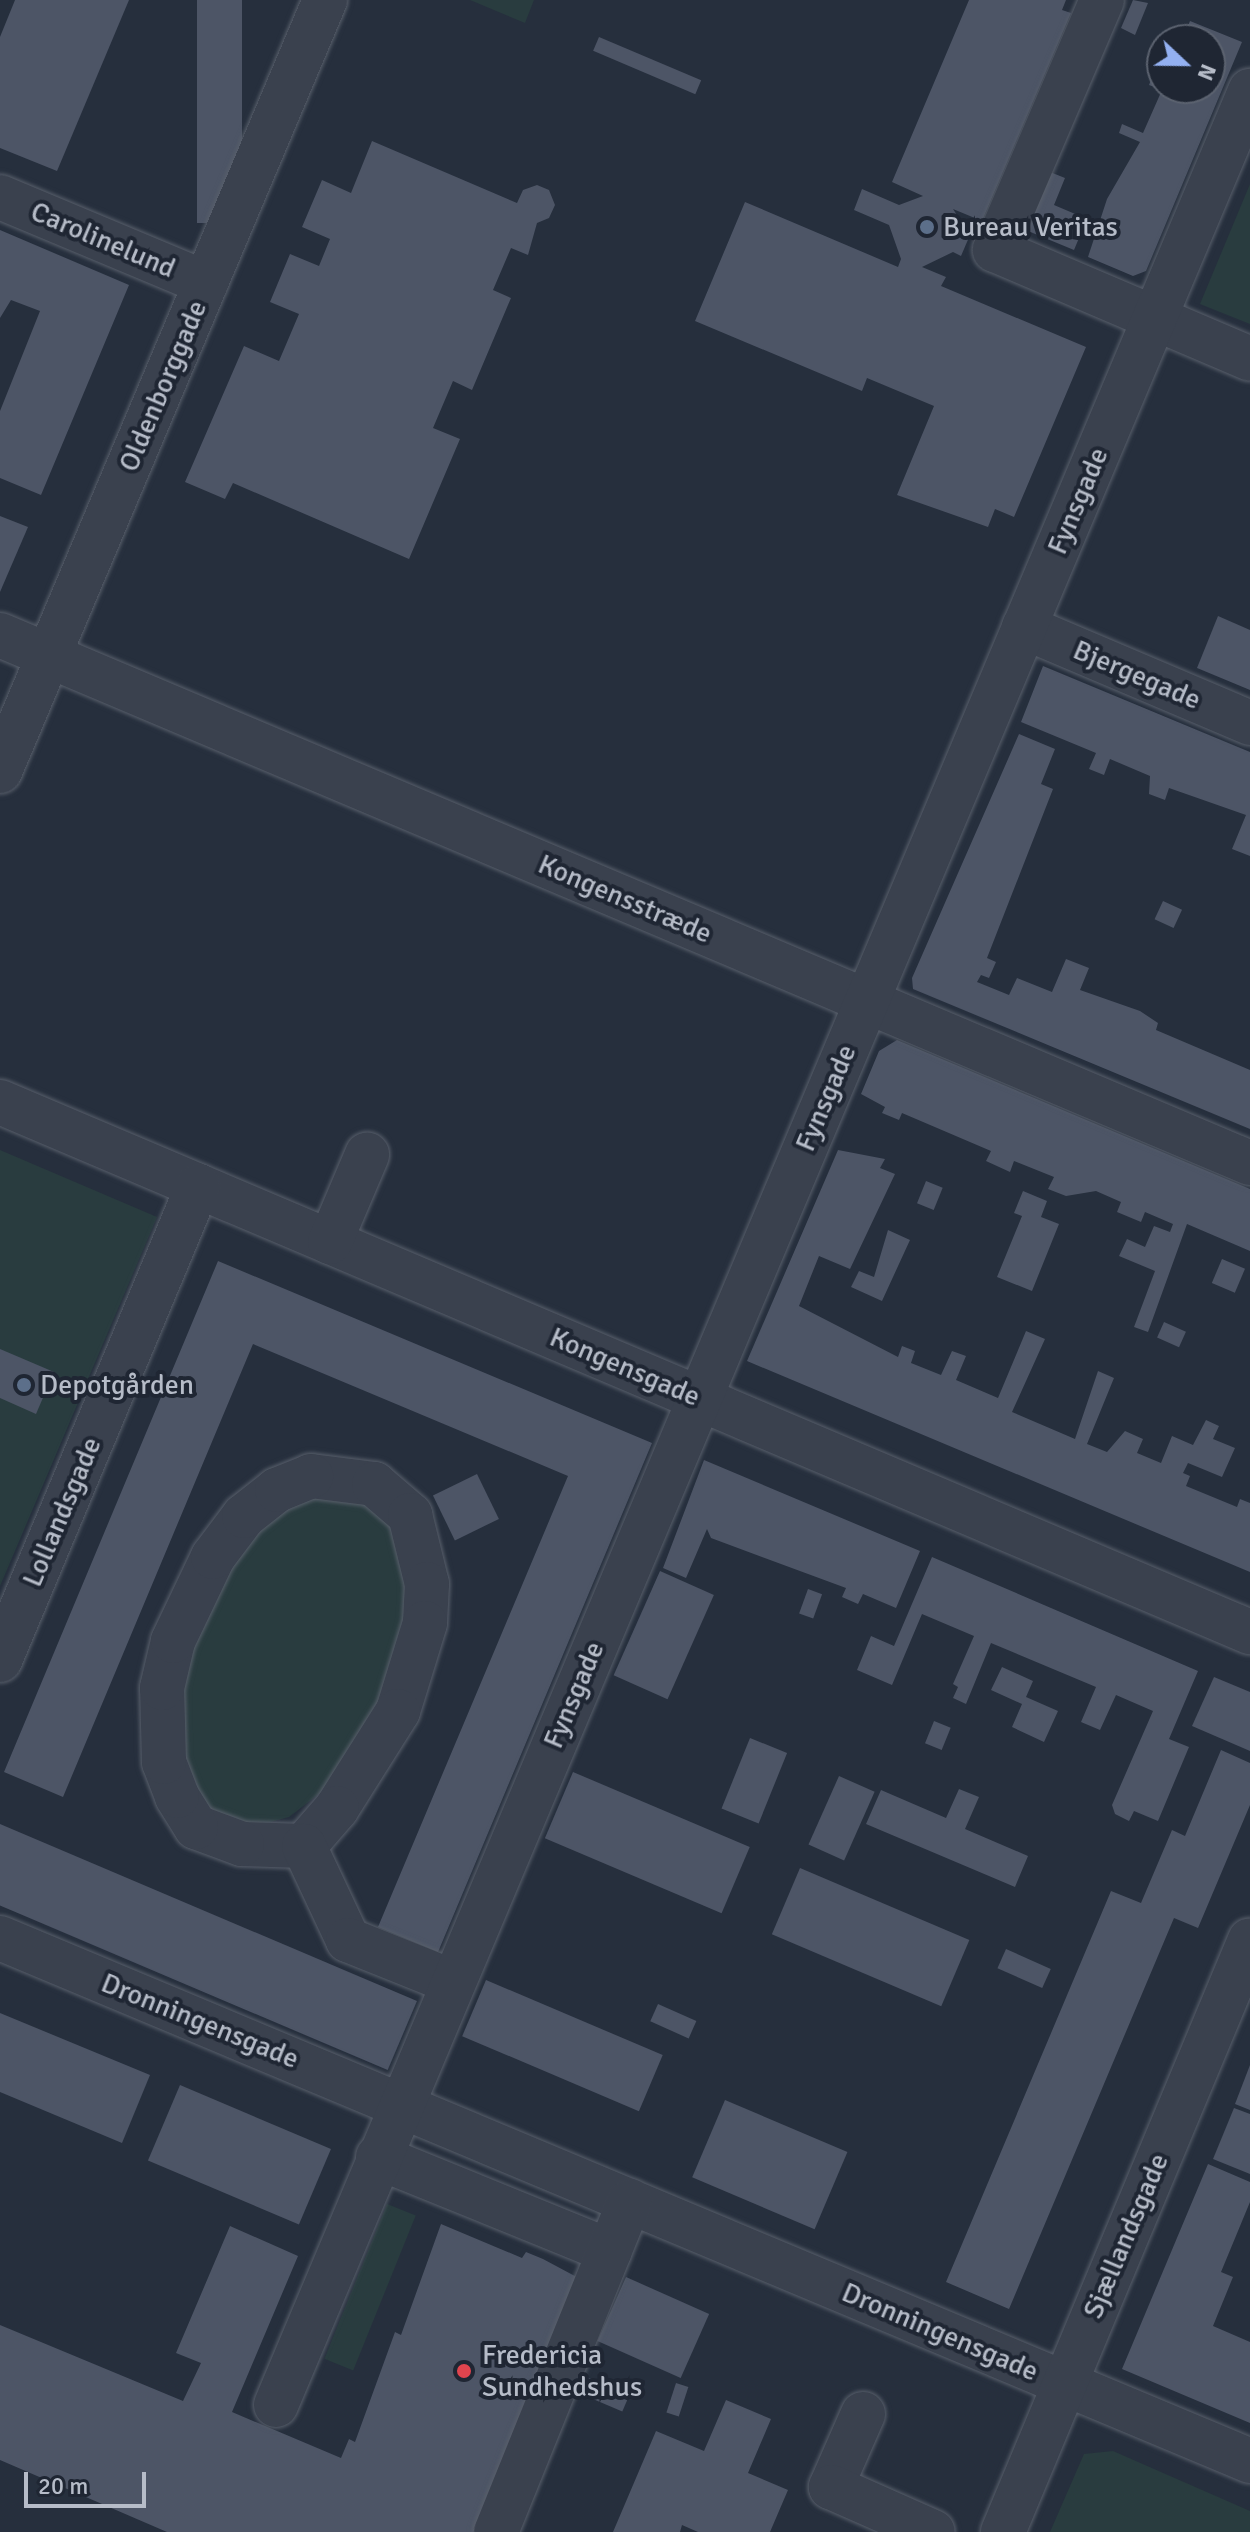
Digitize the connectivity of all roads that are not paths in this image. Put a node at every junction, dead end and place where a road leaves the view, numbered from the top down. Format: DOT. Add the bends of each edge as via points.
graph roads {
  1 [pos="325,0"];
  2 [pos="1102,0"];
  3 [pos="1250,91"];
  4 [pos="0,197"];
  5 [pos="206,283"];
  6 [pos="1155,319"];
  7 [pos="1250,359"];
  8 [pos="1024,627"];
  9 [pos="0,635"];
  10 [pos="49,656"];
  11 [pos="1250,723"];
  12 [pos="0,771"];
  13 [pos="867,1001"];
  14 [pos="0,1102"];
  15 [pos="367,1155"];
  16 [pos="1250,1163"];
  17 [pos="198,1186"];
  18 [pos="330,1242"];
  19 [pos="699,1398"];
  20 [pos="1250,1632"];
  21 [pos="0,1660"];
  22 [pos="304,1846"];
  23 [pos="0,1938"];
  24 [pos="1250,1940"];
  25 [pos="453,1982"];
  26 [pos="400,2103"];
  27 [pos="378,2157"];
  28 [pos="630,2201"];
  29 [pos="610,2251"];
  30 [pos="1064,2385"];
  31 [pos="276,2405"];
  32 [pos="863,2414"];
  33 [pos="1250,2461"];
  34 [pos="496,2532"];
  35 [pos="933,2532"];
  36 [pos="1003,2532"];
  1 -- 5 [label="street, Oldenborggade"];
  2 -- 6 [label="street" via="995,250"];
  3 -- 6 [label="street, Fynsgade"];
  4 -- 5 [label="street, Carolinelund"];
  5 -- 10 [label="street, Oldenborggade"];
  6 -- 7 [label="street"];
  6 -- 8 [label="street, Fynsgade"];
  8 -- 11 [label="street, Bjergegade"];
  8 -- 13 [label="street, Fynsgade"];
  9 -- 10 [label="street, Kongensstræde"];
  10 -- 12 [label="street, Oldenborggade"];
  10 -- 13 [label="street, Kongensstræde"];
  13 -- 16 [label="street, Kongensstræde"];
  13 -- 19 [label="street, Fynsgade"];
  14 -- 17 [label="street, Kongensgade"];
  15 -- 18 [label="street"];
  17 -- 18 [label="street, Kongensgade"];
  17 -- 21 [label="street, Lollandsgade"];
  18 -- 19 [label="street, Kongensgade"];
  19 -- 20 [label="street, Kongensgade"];
  19 -- 25 [label="street, Fynsgade"];
  22 -- 22 [label="street" via="242,1844 196,1827 164,1762 162,1688 190,1600 244,1516 277,1490 311,1476 356,1477 391,1494 410,1515 427,1584 425,1623 398,1711 337,1808"];
  22 -- 25 [label="street" via="348,1940"];
  23 -- 26 [label="street, Dronningensgade"];
  24 -- 30 [label="street, Sjællandsgade"];
  25 -- 26 [label="street, Fynsgade"];
  26 -- 27 [label="street"];
  26 -- 28 [label="street, Dronningensgade"];
  27 -- 29 [label="street"];
  27 -- 31 [label="street"];
  28 -- 29 [label="street"];
  28 -- 30 [label="street, Dronningensgade"];
  29 -- 34 [label="street"];
  30 -- 33 [label="street, Dronningensgade"];
  30 -- 36 [label="street, Sjællandsgade"];
  32 -- 35 [label="street" via="831,2487"];
}
